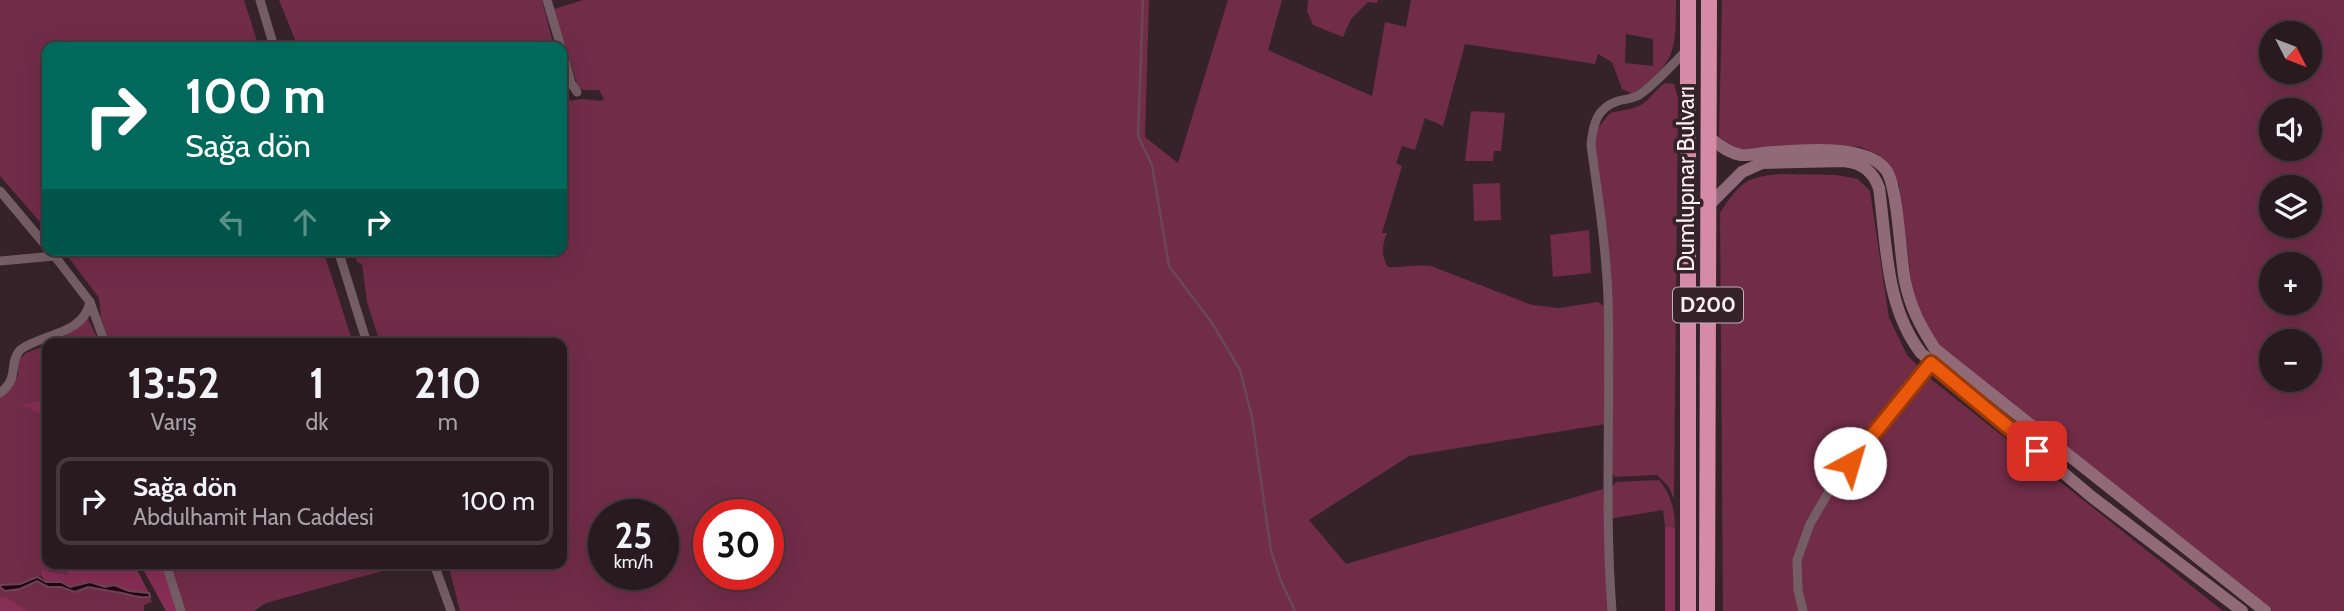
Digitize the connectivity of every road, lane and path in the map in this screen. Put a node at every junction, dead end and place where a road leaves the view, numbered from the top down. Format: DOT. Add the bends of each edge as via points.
graph roads {
  1 [pos="260,0"];
  2 [pos="547,0"];
  3 [pos="1688,0"];
  4 [pos="1709,0"];
  5 [pos="273,42"];
  6 [pos="559,42"];
  7 [pos="1688,49"];
  8 [pos="567,69"];
  9 [pos="577,92"];
  10 [pos="1709,137"];
  11 [pos="0,191"];
  12 [pos="1709,205"];
  13 [pos="42,240"];
  14 [pos="42,253"];
  15 [pos="55,256"];
  16 [pos="340,256"];
  17 [pos="0,261"];
  18 [pos="90,302"];
  19 [pos="47,338"];
  20 [pos="102,338"];
  21 [pos="365,338"];
  22 [pos="42,340"];
  23 [pos="1931,363"];
  24 [pos="0,393"];
  25 [pos="168,569"];
  26 [pos="437,569"];
  27 [pos="181,611"];
  28 [pos="451,611"];
  29 [pos="1612,611"];
  30 [pos="1688,611"];
  31 [pos="1707,611"];
  32 [pos="1803,611"];
  33 [pos="2242,611"];
  34 [pos="2265,611"];
  1 -- 5 [label="street"];
  2 -- 6 [label="street"];
  3 -- 7 [label="highway, Dumlupınar Bulvarı / D200"];
  4 -- 10 [label="highway, Dumlupınar Bulvarı / D200"];
  7 -- 29 [label="street" via="1640,94 1603,109 1592,129 1608,297 1607,531"];
  7 -- 30 [label="highway, Dumlupınar Bulvarı / D200"];
  8 -- 9 [label="street"];
  10 -- 12 [label="highway, Dumlupınar Bulvarı / D200"];
  10 -- 34 [label="main road" via="1720,147 1742,155 1849,151 1873,157 1888,171 1905,281 1916,321 1935,349"];
  11 -- 13 [label="street"];
  12 -- 23 [label="main road" via="1742,172 1762,163 1844,161 1867,169 1879,188 1899,316 1911,340"];
  12 -- 31 [label="highway, Dumlupınar Bulvarı / D200"];
  14 -- 17 [label="street"];
  15 -- 18 [label="street"];
  16 -- 21 [label="street"];
  18 -- 19 [label="street" via="88,311 70,328"];
  18 -- 20 [label="street"];
  22 -- 24 [label="street" via="16,355 12,381"];
  23 -- 32 [label="street" via="1835,481 1810,524 1797,560"];
  23 -- 33 [label="main road" via="2092,496"];
  25 -- 27 [label="street"];
  26 -- 28 [label="street"];
}
